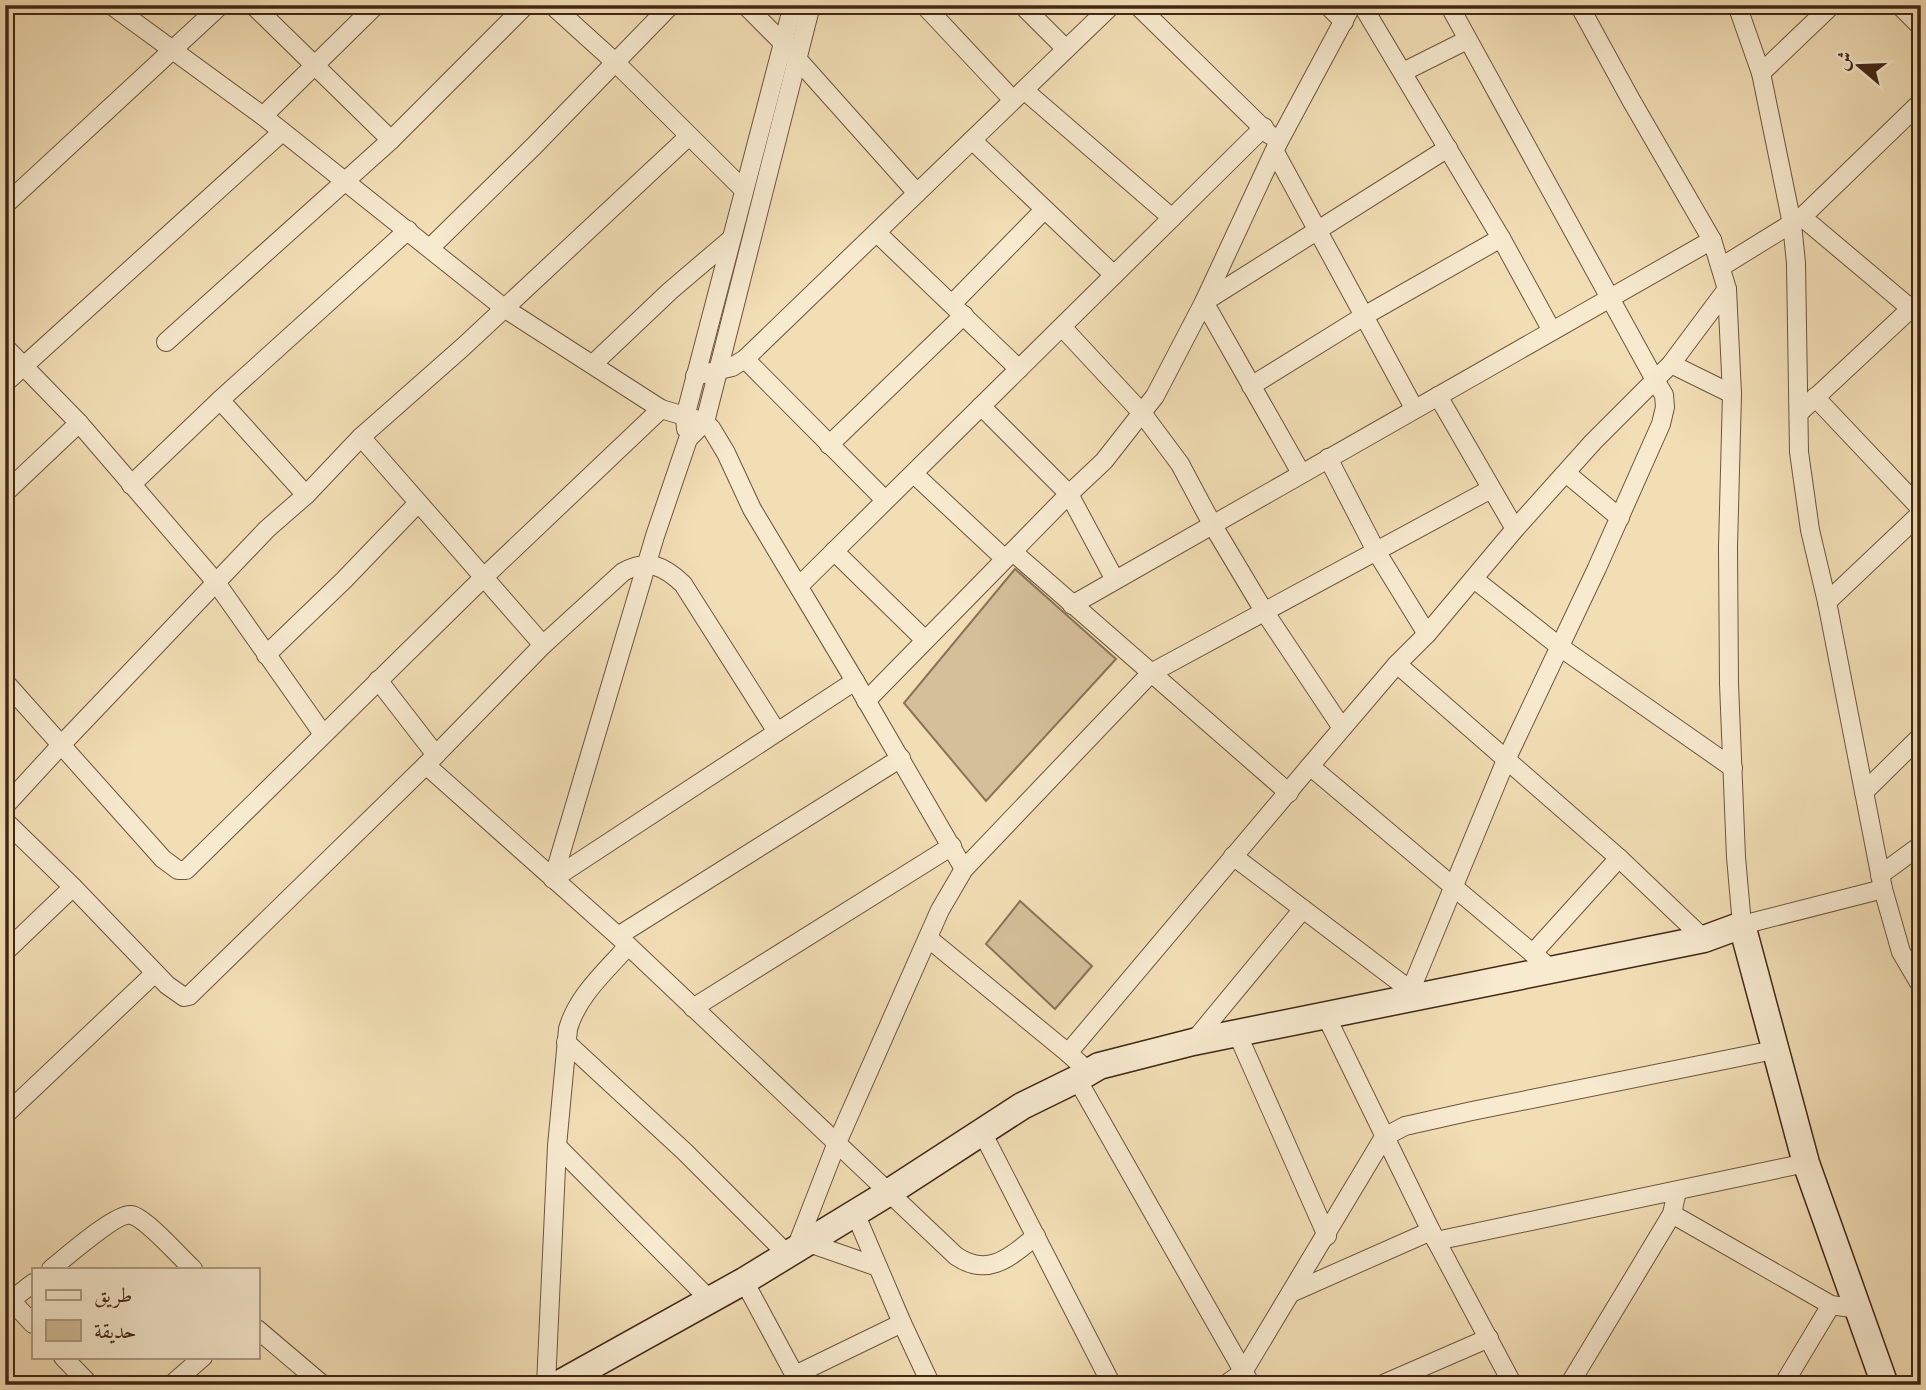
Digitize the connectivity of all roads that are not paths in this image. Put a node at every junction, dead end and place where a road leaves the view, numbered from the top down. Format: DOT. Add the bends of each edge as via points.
graph roads {
  1 [pos="111,5"];
  2 [pos="221,5"];
  3 [pos="253,5"];
  4 [pos="376,5"];
  5 [pos="526,5"];
  6 [pos="552,5"];
  7 [pos="671,5"];
  8 [pos="745,5"];
  9 [pos="793,5"];
  10 [pos="811,5"];
  11 [pos="924,5"];
  12 [pos="1022,5"];
  13 [pos="1112,5"];
  14 [pos="1138,5"];
  15 [pos="1327,5"];
  16 [pos="1352,5"];
  17 [pos="1362,5"];
  18 [pos="1448,5"];
  19 [pos="1579,5"];
  20 [pos="1737,5"];
  21 [pos="1832,5"];
  22 [pos="1899,5"];
  23 [pos="1344,22"];
  24 [pos="1921,27"];
  25 [pos="1467,40"];
  26 [pos="783,43"];
  27 [pos="1066,49"];
  28 [pos="173,52"];
  29 [pos="796,60"];
  30 [pos="616,63"];
  31 [pos="315,65"];
  32 [pos="1403,72"];
  33 [pos="1761,73"];
  34 [pos="1019,95"];
  35 [pos="1921,102"];
  36 [pos="263,116"];
  37 [pos="1264,128"];
  38 [pos="282,132"];
  39 [pos="688,137"];
  40 [pos="391,140"];
  41 [pos="972,140"];
  42 [pos="1277,147"];
  43 [pos="1448,148"];
  44 [pos="345,179"];
  45 [pos="744,190"];
  46 [pos="917,193"];
  47 [pos="5,205"];
  48 [pos="1044,210"];
  49 [pos="1172,218"];
  50 [pos="1797,220"];
  51 [pos="1317,229"];
  52 [pos="408,230"];
  53 [pos="877,233"];
  54 [pos="1501,238"];
  55 [pos="731,239"];
  56 [pos="1712,240"];
  57 [pos="430,248"];
  58 [pos="1721,267"];
  59 [pos="1114,275"];
  60 [pos="1727,289"];
  61 [pos="1610,298"];
  62 [pos="1204,302"];
  63 [pos="504,308"];
  64 [pos="1918,308"];
  65 [pos="958,309"];
  66 [pos="1364,316"];
  67 [pos="1062,327"];
  68 [pos="1552,331"];
  69 [pos="166,342"];
  70 [pos="5,347"];
  71 [pos="745,359"];
  72 [pos="593,364"];
  73 [pos="1671,364"];
  74 [pos="24,366"];
  75 [pos="1019,369"];
  76 [pos="718,371"];
  77 [pos="695,376"];
  78 [pos="1655,380"];
  79 [pos="5,383"];
  80 [pos="1251,386"];
  81 [pos="1732,394"];
  82 [pos="1438,396"];
  83 [pos="1815,397"];
  84 [pos="220,400"];
  85 [pos="981,407"];
  86 [pos="1414,408"];
  87 [pos="662,409"];
  88 [pos="1142,413"];
  89 [pos="1799,413"];
  90 [pos="684,417"];
  91 [pos="705,422"];
  92 [pos="79,423"];
  93 [pos="361,437"];
  94 [pos="688,439"];
  95 [pos="829,445"];
  96 [pos="1328,458"];
  97 [pos="1301,473"];
  98 [pos="1566,473"];
  99 [pos="914,474"];
  100 [pos="131,485"];
  101 [pos="1491,489"];
  102 [pos="5,493"];
  103 [pos="1069,494"];
  104 [pos="306,495"];
  105 [pos="885,500"];
  106 [pos="418,502"];
  107 [pos="1921,511"];
  108 [pos="1620,518"];
  109 [pos="1212,524"];
  110 [pos="1515,529"];
  111 [pos="834,551"];
  112 [pos="1376,551"];
  113 [pos="1009,556"];
  114 [pos="647,565"];
  115 [pos="484,577"];
  116 [pos="1474,579"];
  117 [pos="1115,580"];
  118 [pos="215,581"];
  119 [pos="799,586"];
  120 [pos="1827,602"];
  121 [pos="1072,605"];
  122 [pos="1264,611"];
  123 [pos="1427,634"];
  124 [pos="925,640"];
  125 [pos="542,645"];
  126 [pos="1560,647"];
  127 [pos="266,655"];
  128 [pos="1397,664"];
  129 [pos="1151,673"];
  130 [pos="378,680"];
  131 [pos="855,681"];
  132 [pos="5,682"];
  133 [pos="866,701"];
  134 [pos="1342,728"];
  135 [pos="776,732"];
  136 [pos="323,734"];
  137 [pos="1921,736"];
  138 [pos="62,744"];
  139 [pos="901,758"];
  140 [pos="431,760"];
  141 [pos="1506,760"];
  142 [pos="1310,766"];
  143 [pos="1733,768"];
  144 [pos="1289,793"];
  145 [pos="1864,793"];
  146 [pos="5,806"];
  147 [pos="5,821"];
  148 [pos="1921,845"];
  149 [pos="952,846"];
  150 [pos="1233,856"];
  151 [pos="1619,858"];
  152 [pos="964,869"];
  153 [pos="553,879"];
  154 [pos="1881,882"];
  155 [pos="1453,886"];
  156 [pos="73,887"];
  157 [pos="1303,909"];
  158 [pos="1742,925"];
  159 [pos="928,938"];
  160 [pos="1704,939"];
  161 [pos="623,941"];
  162 [pos="5,952"];
  163 [pos="1542,961"];
  164 [pos="155,973"];
  165 [pos="1921,986"];
  166 [pos="1409,995"];
  167 [pos="693,1008"];
  168 [pos="1326,1016"];
  169 [pos="1237,1033"];
  170 [pos="566,1042"];
  171 [pos="1193,1042"];
  172 [pos="1774,1051"];
  173 [pos="1068,1053"];
  174 [pos="1083,1076"];
  175 [pos="5,1115"];
  176 [pos="981,1130"];
  177 [pos="1384,1137"];
  178 [pos="836,1145"];
  179 [pos="557,1146"];
  180 [pos="1806,1163"];
  181 [pos="1677,1191"];
  182 [pos="888,1193"];
  183 [pos="855,1213"];
  184 [pos="1672,1214"];
  185 [pos="1036,1236"];
  186 [pos="1327,1236"];
  187 [pos="1434,1236"];
  188 [pos="796,1248"];
  189 [pos="878,1267"];
  190 [pos="52,1268"];
  191 [pos="191,1268"];
  192 [pos="744,1281"];
  193 [pos="32,1284"];
  194 [pos="1293,1292"];
  195 [pos="7,1300"];
  196 [pos="710,1300"];
  197 [pos="1831,1305"];
  198 [pos="1858,1309"];
  199 [pos="32,1323"];
  200 [pos="902,1323"];
  201 [pos="259,1331"];
  202 [pos="1489,1339"];
  203 [pos="65,1358"];
  204 [pos="202,1358"];
  205 [pos="1247,1378"];
  206 [pos="797,1380"];
  207 [pos="1884,1383"];
  208 [pos="90,1385"];
  209 [pos="171,1385"];
  210 [pos="323,1385"];
  211 [pos="545,1385"];
  212 [pos="557,1385"];
  213 [pos="932,1385"];
  214 [pos="1112,1385"];
  215 [pos="1225,1385"];
  216 [pos="1381,1385"];
  217 [pos="1513,1385"];
  218 [pos="1569,1385"];
  219 [pos="1783,1385"];
  1 -- 28 [label="street"];
  2 -- 28 [label="street"];
  3 -- 31 [label="street"];
  4 -- 31 [label="street"];
  5 -- 40 [label="street"];
  6 -- 30 [label="street"];
  7 -- 30 [label="street"];
  8 -- 26 [label="street"];
  9 -- 26 [label="street"];
  10 -- 29 [label="street"];
  11 -- 34 [label="street"];
  12 -- 27 [label="street"];
  13 -- 27 [label="street"];
  14 -- 37 [label="street"];
  15 -- 23 [label="street"];
  16 -- 23 [label="street"];
  17 -- 32 [label="street"];
  18 -- 25 [label="street"];
  19 -- 56 [label="street"];
  20 -- 33 [label="street"];
  21 -- 33 [label="street"];
  22 -- 24 [label="street"];
  23 -- 42 [label="street"];
  25 -- 32 [label="street"];
  25 -- 61 [label="street"];
  26 -- 29 [label="street"];
  26 -- 45 [label="street"];
  27 -- 34 [label="street"];
  28 -- 36 [label="street"];
  28 -- 47 [label="street"];
  29 -- 46 [label="street"];
  29 -- 76 [label="street"];
  30 -- 39 [label="street"];
  30 -- 57 [label="street"];
  31 -- 36 [label="street"];
  31 -- 40 [label="street"];
  32 -- 43 [label="street"];
  33 -- 50 [label="street"];
  34 -- 41 [label="street"];
  34 -- 49 [label="street"];
  35 -- 50 [label="street"];
  36 -- 38 [label="street"];
  37 -- 42 [label="street"];
  37 -- 49 [label="street"];
  38 -- 44 [label="street"];
  38 -- 74 [label="street"];
  39 -- 45 [label="street"];
  39 -- 63 [label="street"];
  40 -- 44 [label="street"];
  41 -- 46 [label="street"];
  41 -- 48 [label="street"];
  42 -- 51 [label="street"];
  42 -- 62 [label="street"];
  43 -- 51 [label="street"];
  43 -- 54 [label="street"];
  44 -- 52 [label="street"];
  44 -- 69 [label="street"];
  45 -- 55 [label="street"];
  46 -- 53 [label="street"];
  48 -- 59 [label="street"];
  48 -- 65 [label="street"];
  49 -- 59 [label="street"];
  50 -- 58 [label="street"];
  50 -- 64 [label="street"];
  50 -- 89 [label="street"];
  51 -- 62 [label="street"];
  51 -- 66 [label="street"];
  52 -- 57 [label="street"];
  52 -- 84 [label="street"];
  53 -- 65 [label="street"];
  53 -- 71 [label="street"];
  54 -- 66 [label="street"];
  54 -- 68 [label="street"];
  55 -- 72 [label="street"];
  55 -- 77 [label="street"];
  56 -- 58 [label="street"];
  56 -- 61 [label="street"];
  57 -- 63 [label="street"];
  58 -- 60 [label="street"];
  59 -- 67 [label="street"];
  60 -- 73 [label="street"];
  60 -- 81 [label="street"];
  61 -- 68 [label="street"];
  61 -- 78 [label="street"];
  62 -- 80 [label="street"];
  62 -- 88 [label="street"];
  63 -- 72 [label="street"];
  63 -- 93 [label="street"];
  64 -- 83 [label="street"];
  65 -- 75 [label="street"];
  65 -- 95 [label="street"];
  66 -- 80 [label="street"];
  66 -- 86 [label="street"];
  67 -- 75 [label="street"];
  67 -- 88 [label="street"];
  68 -- 82 [label="street"];
  70 -- 74 [label="street"];
  71 -- 76 [label="street"];
  71 -- 95 [label="street"];
  72 -- 87 [label="street"];
  73 -- 78 [label="street"];
  73 -- 81 [label="street"];
  74 -- 79 [label="street"];
  74 -- 92 [label="street"];
  75 -- 85 [label="street"];
  76 -- 77 [label="street"];
  76 -- 91 [label="street"];
  77 -- 90 [label="street"];
  78 -- 98 [label="street"];
  78 -- 108 [label="street" via="1664,395 1661,424"];
  80 -- 97 [label="street"];
  81 -- 143 [label="street" via="1728,547"];
  82 -- 86 [label="street"];
  82 -- 101 [label="street"];
  83 -- 89 [label="street"];
  83 -- 107 [label="street"];
  84 -- 100 [label="street"];
  84 -- 104 [label="street"];
  85 -- 99 [label="street"];
  85 -- 103 [label="street"];
  86 -- 96 [label="street"];
  87 -- 90 [label="street"];
  87 -- 115 [label="street"];
  88 -- 103 [label="street" via="1104,461"];
  88 -- 109 [label="street" via="1180,464"];
  89 -- 120 [label="street" via="1810,530"];
  90 -- 91 [label="street"];
  90 -- 94 [label="street"];
  91 -- 94 [label="street"];
  91 -- 119 [label="street"];
  92 -- 100 [label="street"];
  92 -- 102 [label="street"];
  93 -- 104 [label="street"];
  93 -- 106 [label="street"];
  94 -- 114 [label="street"];
  95 -- 105 [label="street"];
  96 -- 97 [label="street"];
  96 -- 112 [label="street"];
  97 -- 109 [label="street"];
  98 -- 108 [label="street"];
  98 -- 110 [label="street"];
  99 -- 105 [label="street"];
  99 -- 113 [label="street"];
  100 -- 118 [label="street"];
  101 -- 110 [label="street"];
  101 -- 112 [label="street"];
  103 -- 113 [label="street"];
  103 -- 117 [label="street"];
  104 -- 118 [label="street"];
  105 -- 111 [label="street"];
  106 -- 115 [label="street"];
  106 -- 127 [label="street"];
  107 -- 120 [label="street"];
  108 -- 126 [label="street"];
  109 -- 117 [label="street"];
  109 -- 122 [label="street"];
  110 -- 116 [label="street"];
  111 -- 119 [label="street"];
  111 -- 124 [label="street"];
  112 -- 122 [label="street"];
  112 -- 123 [label="street"];
  113 -- 121 [label="street"];
  113 -- 124 [label="street"];
  114 -- 125 [label="street" via="623,572"];
  114 -- 135 [label="street" via="669,570 684,584"];
  114 -- 153 [label="street"];
  115 -- 125 [label="street"];
  115 -- 130 [label="street"];
  116 -- 123 [label="street"];
  116 -- 126 [label="street"];
  117 -- 121 [label="street"];
  118 -- 127 [label="street"];
  118 -- 138 [label="street"];
  119 -- 131 [label="street"];
  120 -- 145 [label="street"];
  121 -- 129 [label="street"];
  122 -- 129 [label="street"];
  122 -- 134 [label="street"];
  123 -- 128 [label="street"];
  124 -- 133 [label="street"];
  125 -- 140 [label="street"];
  126 -- 141 [label="street"];
  126 -- 143 [label="street"];
  127 -- 136 [label="street"];
  128 -- 134 [label="street"];
  128 -- 141 [label="street"];
  129 -- 144 [label="street"];
  129 -- 152 [label="street"];
  130 -- 136 [label="street"];
  130 -- 140 [label="street"];
  131 -- 133 [label="street"];
  131 -- 135 [label="street"];
  132 -- 138 [label="street"];
  133 -- 139 [label="street"];
  134 -- 142 [label="street"];
  135 -- 153 [label="street"];
  136 -- 138 [label="street" via="186,870 170,866"];
  137 -- 145 [label="street"];
  138 -- 146 [label="street"];
  139 -- 149 [label="street"];
  139 -- 161 [label="street"];
  140 -- 153 [label="street"];
  140 -- 164 [label="street" via="189,996 176,993"];
  141 -- 151 [label="street"];
  141 -- 155 [label="street"];
  142 -- 144 [label="street"];
  142 -- 155 [label="street"];
  143 -- 158 [label="street"];
  144 -- 150 [label="street"];
  145 -- 154 [label="street"];
  147 -- 156 [label="street"];
  148 -- 154 [label="street"];
  149 -- 152 [label="street"];
  149 -- 167 [label="street"];
  150 -- 157 [label="street"];
  150 -- 173 [label="street"];
  151 -- 160 [label="street"];
  151 -- 163 [label="street"];
  152 -- 159 [label="street"];
  153 -- 161 [label="street"];
  154 -- 158 [label="street"];
  154 -- 165 [label="street" via="1901,952"];
  155 -- 163 [label="street"];
  155 -- 166 [label="street"];
  156 -- 162 [label="street"];
  156 -- 164 [label="street"];
  157 -- 166 [label="street"];
  157 -- 171 [label="street"];
  158 -- 160 [label="street"];
  158 -- 172 [label="street"];
  159 -- 173 [label="street"];
  159 -- 178 [label="street"];
  160 -- 163 [label="street"];
  161 -- 167 [label="street"];
  161 -- 170 [label="street" via="572,1015"];
  163 -- 166 [label="street"];
  164 -- 175 [label="street"];
  166 -- 168 [label="street"];
  167 -- 178 [label="street"];
  168 -- 169 [label="street"];
  168 -- 177 [label="street"];
  169 -- 171 [label="street"];
  169 -- 186 [label="street"];
  170 -- 179 [label="street"];
  170 -- 188 [label="street"];
  171 -- 174 [label="street" via="1134,1055"];
  172 -- 177 [label="street" via="1472,1111 1405,1126"];
  172 -- 180 [label="street"];
  173 -- 174 [label="street"];
  174 -- 176 [label="street"];
  174 -- 205 [label="street"];
  176 -- 182 [label="street"];
  176 -- 185 [label="street"];
  177 -- 186 [label="street"];
  177 -- 187 [label="street"];
  178 -- 182 [label="street"];
  178 -- 188 [label="street"];
  179 -- 196 [label="street"];
  179 -- 211 [label="street"];
  180 -- 181 [label="street"];
  180 -- 198 [label="street"];
  181 -- 184 [label="street"];
  181 -- 187 [label="street"];
  182 -- 183 [label="street"];
  182 -- 185 [label="street" via="956,1256 975,1266 1009,1258"];
  183 -- 188 [label="street"];
  183 -- 189 [label="street"];
  184 -- 197 [label="street"];
  184 -- 218 [label="street"];
  185 -- 214 [label="street"];
  186 -- 194 [label="street"];
  187 -- 194 [label="street"];
  187 -- 202 [label="street"];
  188 -- 189 [label="street"];
  188 -- 192 [label="street"];
  189 -- 200 [label="street"];
  190 -- 191 [label="street" via="127,1214 152,1229"];
  192 -- 196 [label="street"];
  192 -- 206 [label="street"];
  193 -- 195 [label="street"];
  194 -- 205 [label="street"];
  195 -- 199 [label="street"];
  196 -- 212 [label="street"];
  197 -- 198 [label="street"];
  197 -- 219 [label="street"];
  198 -- 207 [label="street"];
  200 -- 206 [label="street"];
  200 -- 213 [label="street"];
  201 -- 210 [label="street"];
  202 -- 216 [label="street"];
  202 -- 217 [label="street"];
  203 -- 208 [label="street"];
  204 -- 209 [label="street"];
  205 -- 215 [label="street"];
}
